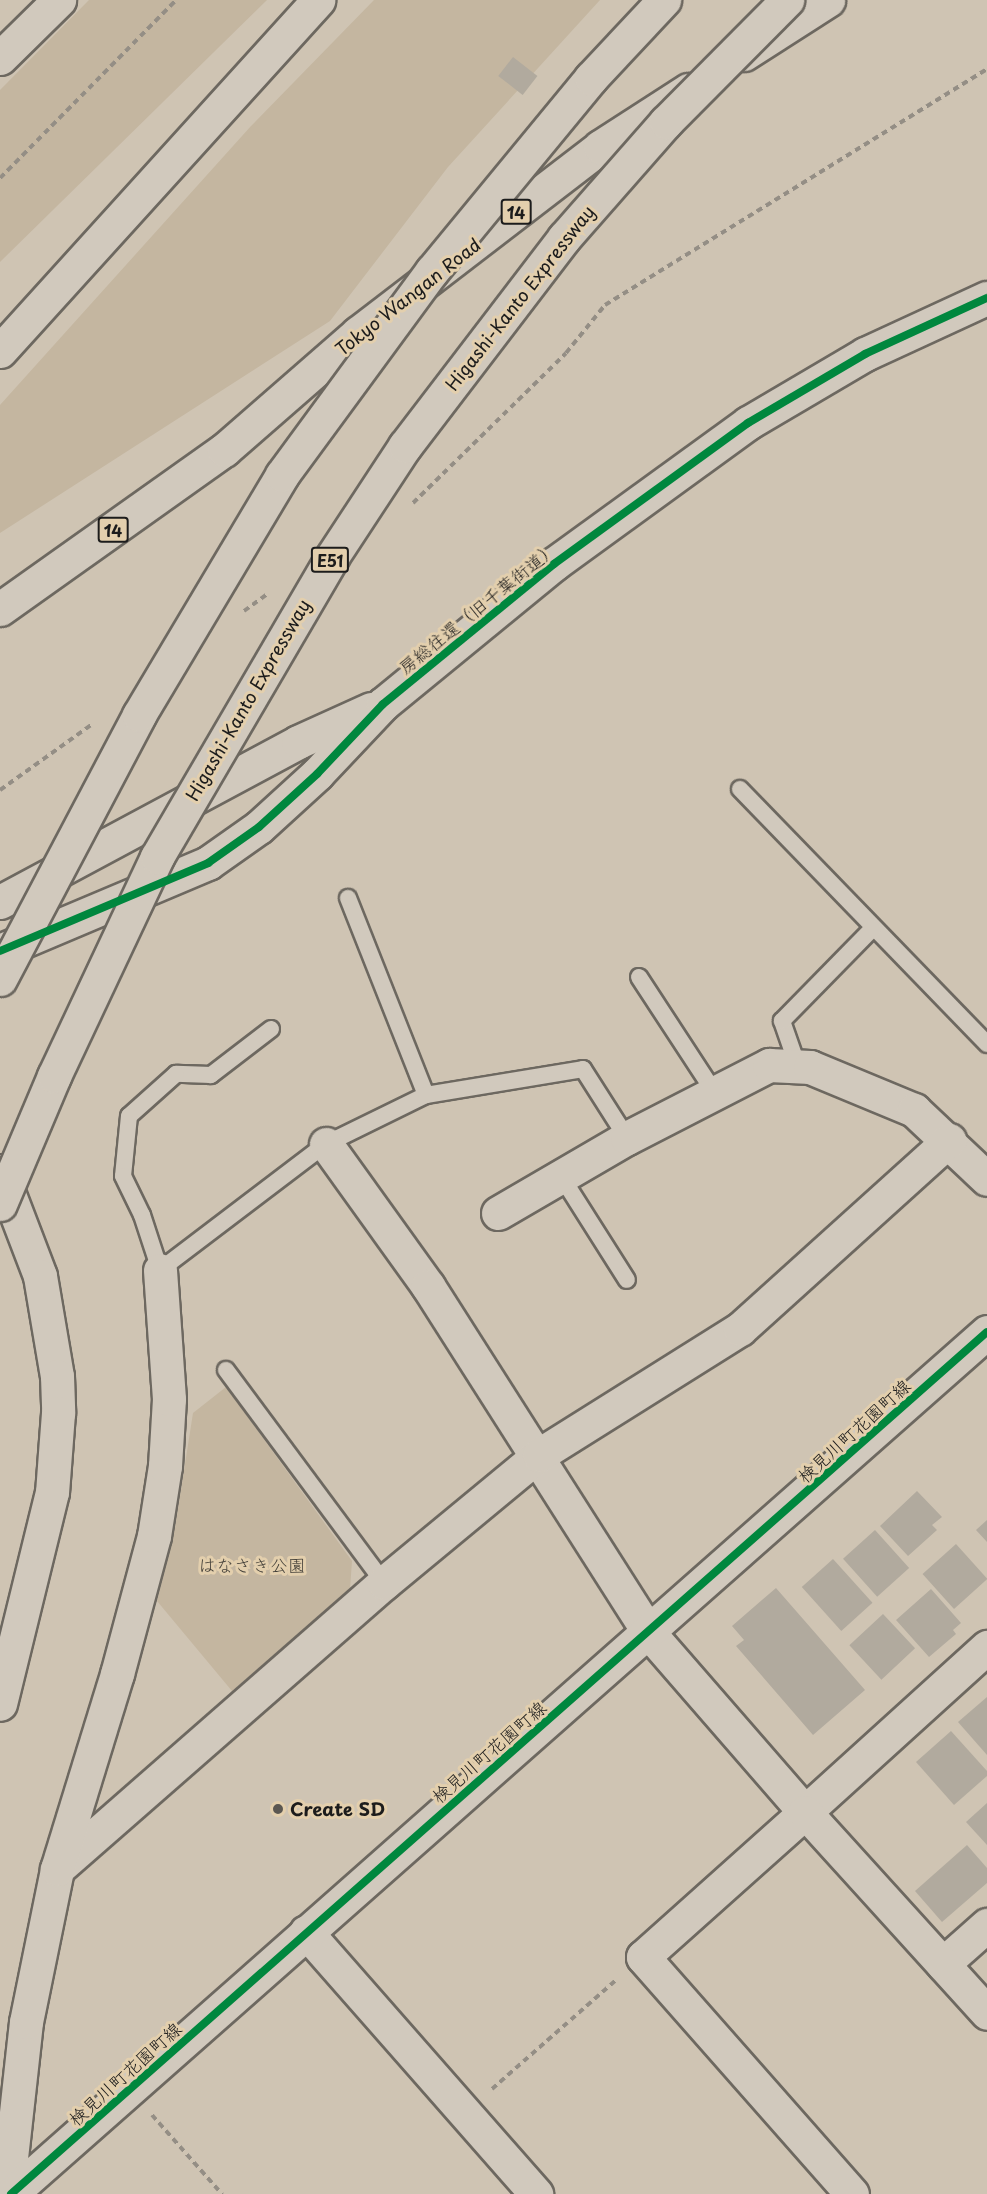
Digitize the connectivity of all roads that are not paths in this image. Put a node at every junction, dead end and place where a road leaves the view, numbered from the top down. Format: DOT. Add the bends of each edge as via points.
graph roads {
  1 [pos="59,0"];
  2 [pos="318,0"];
  3 [pos="664,0"];
  4 [pos="787,0"];
  5 [pos="828,0"];
  6 [pos="0,58"];
  7 [pos="987,298"];
  8 [pos="0,351"];
  9 [pos="0,609"];
  10 [pos="383,704"];
  11 [pos="740,789"];
  12 [pos="348,898"];
  13 [pos="0,902"];
  14 [pos="873,928"];
  15 [pos="0,951"];
  16 [pos="639,977"];
  17 [pos="0,979"];
  18 [pos="271,1029"];
  19 [pos="987,1044"];
  20 [pos="798,1067"];
  21 [pos="715,1093"];
  22 [pos="426,1095"];
  23 [pos="627,1137"];
  24 [pos="949,1140"];
  25 [pos="326,1144"];
  26 [pos="0,1171"];
  27 [pos="561,1176"];
  28 [pos="987,1179"];
  29 [pos="0,1204"];
  30 [pos="498,1212"];
  31 [pos="160,1270"];
  32 [pos="627,1280"];
  33 [pos="987,1332"];
  34 [pos="226,1370"];
  35 [pos="539,1455"];
  36 [pos="384,1583"];
  37 [pos="650,1634"];
  38 [pos="987,1647"];
  39 [pos="0,1704"];
  40 [pos="805,1812"];
  41 [pos="57,1869"];
  42 [pos="987,1925"];
  43 [pos="306,1932"];
  44 [pos="943,1964"];
  45 [pos="987,2013"];
  46 [pos="9,2194"];
  47 [pos="536,2194"];
  48 [pos="852,2194"];
  1 -- 6 [label="main road"];
  2 -- 8 [label="main road"];
  3 -- 17 [label="main road, bridge" via="591,78 432,271 282,475 139,715"];
  4 -- 29 [label="main road, Higashi-Kanto Expressway / E51, bridge" via="666,122 564,238 405,446 332,557 157,857 97,981"];
  5 -- 9 [label="main road, Tokyo Wangan Road / 14" via="600,147 358,333 224,450"];
  7 -- 10 [label="main road, 房総往還（旧千葉街道）" via="866,354 748,423 554,564"];
  10 -- 13 [label="main road, 房総往還（旧千葉街道）" via="298,742"];
  10 -- 15 [label="main road, 房総往還（旧千葉街道）" via="309,782 259,827 208,863"];
  11 -- 14 [label="lane"];
  12 -- 22 [label="lane"];
  14 -- 19 [label="lane"];
  14 -- 20 [label="lane" via="783,1021"];
  16 -- 21 [label="lane"];
  18 -- 31 [label="lane" via="211,1075 176,1074 129,1116 123,1176 142,1215"];
  20 -- 21 [label="main road" via="769,1065"];
  20 -- 24 [label="main road" via="810,1067 914,1110"];
  21 -- 23 [label="main road"];
  22 -- 23 [label="lane" via="583,1068"];
  22 -- 25 [label="lane"];
  23 -- 27 [label="main road"];
  24 -- 28 [label="main road"];
  24 -- 35 [label="main road" via="740,1329"];
  25 -- 31 [label="lane"];
  25 -- 35 [label="main road" via="428,1286"];
  26 -- 39 [label="main road" via="40,1276 57,1376 58,1413 52,1492"];
  27 -- 30 [label="main road"];
  27 -- 32 [label="lane"];
  31 -- 41 [label="main road" via="169,1399 165,1466 154,1536 117,1674"];
  33 -- 37 [label="main road, 検見川町花園町線"];
  34 -- 36 [label="lane"];
  35 -- 36 [label="main road"];
  35 -- 37 [label="main road"];
  36 -- 41 [label="main road"];
  37 -- 40 [label="main road"];
  37 -- 43 [label="main road, 検見川町花園町線"];
  38 -- 40 [label="main road"];
  40 -- 44 [label="main road"];
  40 -- 48 [label="main road" via="643,1957"];
  41 -- 46 [label="main road" via="26,2022"];
  42 -- 44 [label="main road"];
  43 -- 46 [label="main road, 検見川町花園町線"];
  43 -- 47 [label="main road"];
  44 -- 45 [label="main road"];
}
